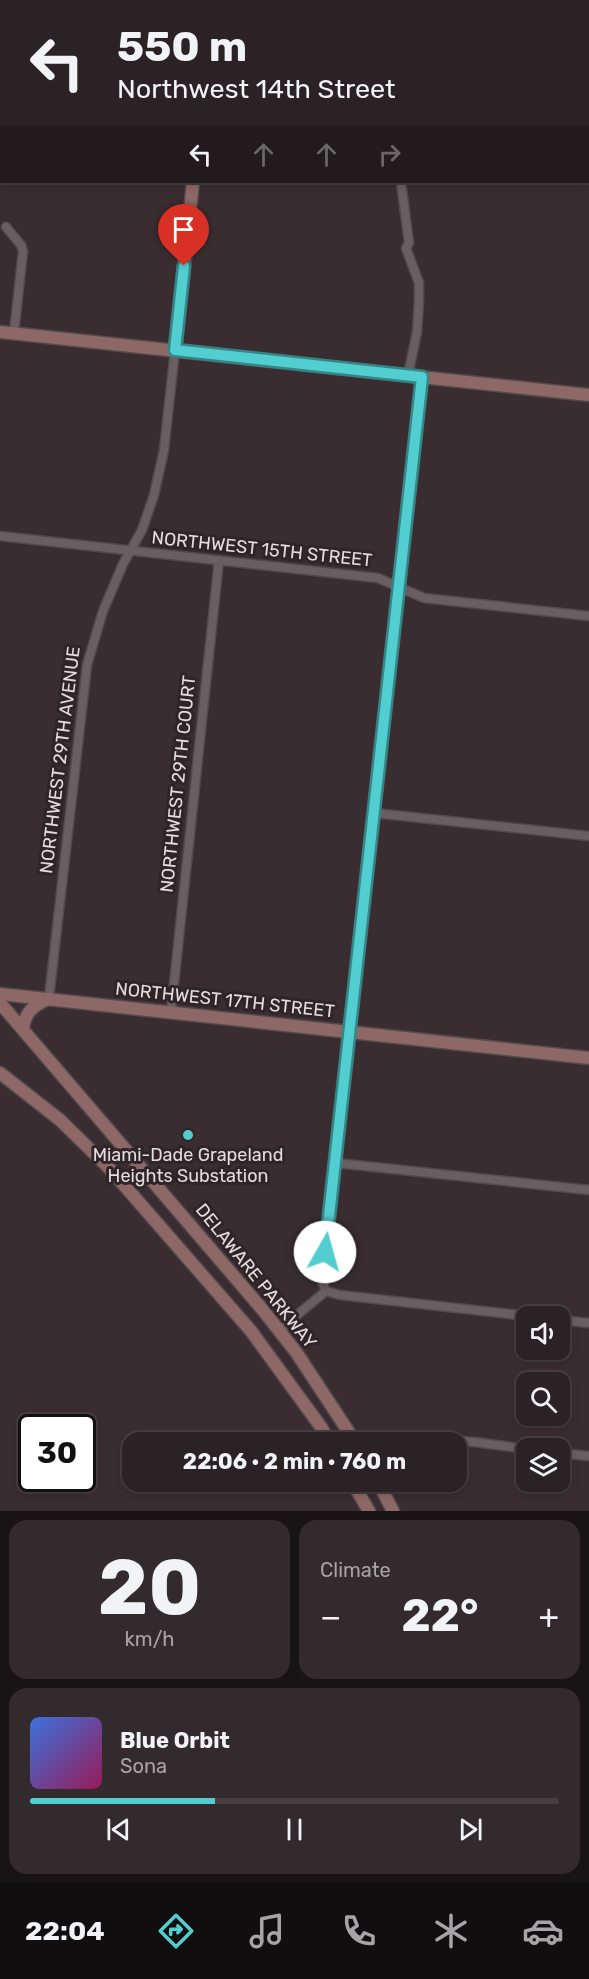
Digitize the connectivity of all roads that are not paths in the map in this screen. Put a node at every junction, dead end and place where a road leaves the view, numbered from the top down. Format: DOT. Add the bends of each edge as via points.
graph roads {
  1 [pos="193,183"];
  2 [pos="401,183"];
  3 [pos="6,227"];
  4 [pos="0,332"];
  5 [pos="14,333"];
  6 [pos="175,350"];
  7 [pos="408,375"];
  8 [pos="422,377"];
  9 [pos="589,395"];
  10 [pos="0,536"];
  11 [pos="130,551"];
  12 [pos="219,560"];
  13 [pos="398,587"];
  14 [pos="589,616"];
  15 [pos="374,813"];
  16 [pos="589,836"];
  17 [pos="0,994"];
  18 [pos="49,998"];
  19 [pos="0,1003"];
  20 [pos="171,1012"];
  21 [pos="23,1029"];
  22 [pos="349,1032"];
  23 [pos="589,1058"];
  24 [pos="0,1073"];
  25 [pos="336,1163"];
  26 [pos="589,1190"];
  27 [pos="326,1290"];
  28 [pos="516,1315"];
  29 [pos="570,1321"];
  30 [pos="589,1323"];
  31 [pos="279,1330"];
  32 [pos="324,1432"];
  33 [pos="350,1432"];
  34 [pos="467,1442"];
  35 [pos="516,1448"];
  36 [pos="570,1454"];
  37 [pos="589,1456"];
  38 [pos="358,1492"];
  39 [pos="383,1492"];
  40 [pos="369,1511"];
  41 [pos="393,1511"];
  1 -- 6 [label="street, NORTHWEST 29TH AVENUE"];
  2 -- 7 [label="street" via="409,243 406,248 419,284 417,332"];
  3 -- 5 [label="street" via="23,251"];
  4 -- 5 [label="street"];
  5 -- 6 [label="street"];
  6 -- 7 [label="street"];
  6 -- 11 [label="street, NORTHWEST 29TH AVENUE" via="159,474 145,523"];
  7 -- 8 [label="street"];
  8 -- 9 [label="street"];
  8 -- 13 [label="street"];
  10 -- 11 [label="street, NORTHWEST 15TH STREET"];
  11 -- 12 [label="street, NORTHWEST 15TH STREET"];
  11 -- 18 [label="street, NORTHWEST 29TH AVENUE" via="103,611 87,665"];
  12 -- 13 [label="street, NORTHWEST 15TH STREET" via="378,578"];
  12 -- 20 [label="street, NORTHWEST 29TH COURT"];
  13 -- 14 [label="street, NORTHWEST 15TH STREET" via="424,598"];
  13 -- 15 [label="street"];
  15 -- 16 [label="street"];
  15 -- 22 [label="street"];
  17 -- 18 [label="street, NORTHWEST 17TH STREET"];
  18 -- 20 [label="street, NORTHWEST 17TH STREET"];
  18 -- 21 [label="street" via="29,1010"];
  19 -- 21 [label="street, DELAWARE PARKWAY"];
  20 -- 22 [label="street, NORTHWEST 17TH STREET"];
  21 -- 31 [label="street, DELAWARE PARKWAY"];
  22 -- 23 [label="street, NORTHWEST 17TH STREET"];
  22 -- 25 [label="street"];
  24 -- 32 [label="street" via="75,1133 149,1212 251,1331"];
  25 -- 26 [label="street"];
  25 -- 27 [label="street" via="322,1274"];
  27 -- 28 [label="street" via="347,1296"];
  27 -- 31 [label="street"];
  29 -- 30 [label="street"];
  31 -- 33 [label="street, DELAWARE PARKWAY"];
  34 -- 35 [label="street"];
  36 -- 37 [label="street"];
  38 -- 40 [label="street"];
  39 -- 41 [label="street"];
}
